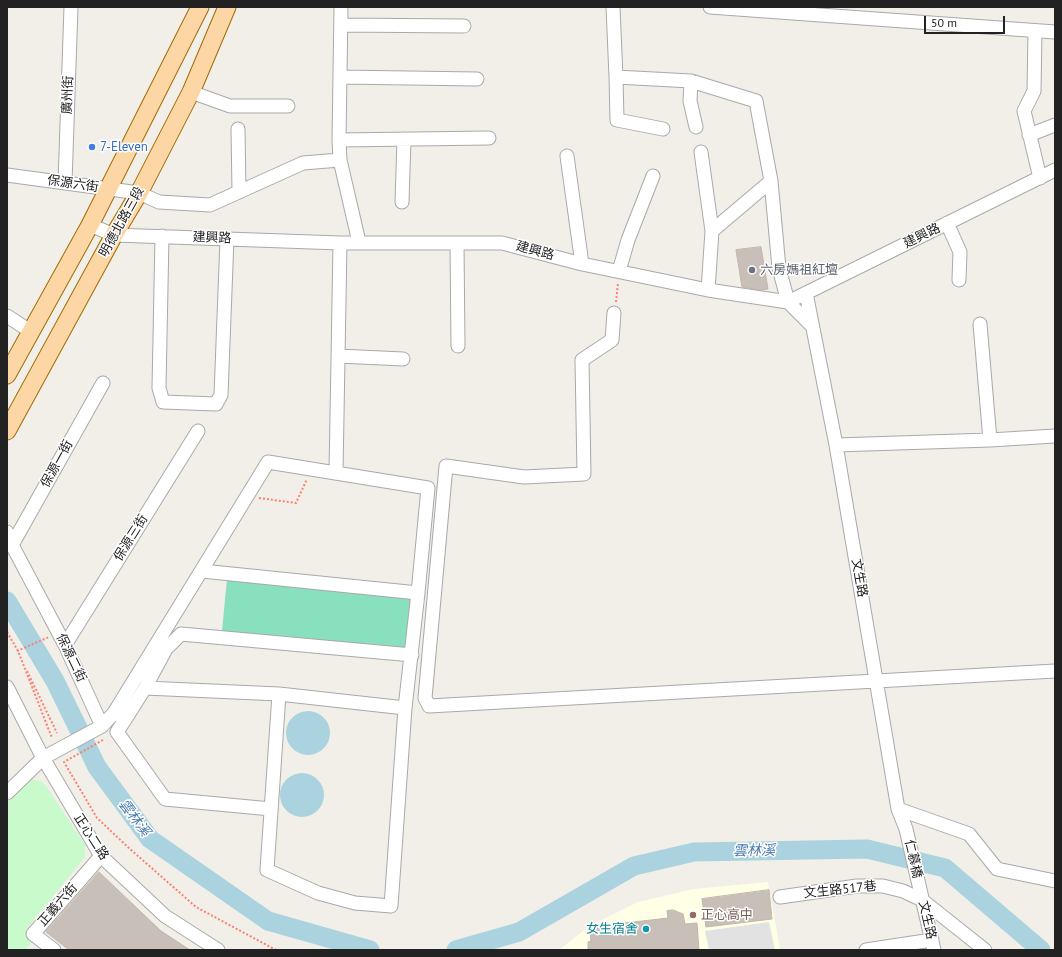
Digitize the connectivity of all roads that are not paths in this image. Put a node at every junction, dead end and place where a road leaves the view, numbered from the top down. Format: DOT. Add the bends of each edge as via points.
graph roads {
  1 [pos="71,7"];
  2 [pos="200,7"];
  3 [pos="227,7"];
  4 [pos="341,7"];
  5 [pos="613,7"];
  6 [pos="710,7"];
  7 [pos="341,26"];
  8 [pos="464,26"];
  9 [pos="1035,30"];
  10 [pos="1055,32"];
  11 [pos="340,77"];
  12 [pos="616,77"];
  13 [pos="477,79"];
  14 [pos="691,81"];
  15 [pos="190,92"];
  16 [pos="288,106"];
  17 [pos="1055,125"];
  18 [pos="696,127"];
  19 [pos="238,129"];
  20 [pos="663,129"];
  21 [pos="1029,135"];
  22 [pos="489,138"];
  23 [pos="404,139"];
  24 [pos="339,140"];
  25 [pos="701,152"];
  26 [pos="567,156"];
  27 [pos="340,160"];
  28 [pos="1054,174"];
  29 [pos="7,175"];
  30 [pos="653,176"];
  31 [pos="1040,178"];
  32 [pos="772,181"];
  33 [pos="65,183"];
  34 [pos="108,190"];
  35 [pos="240,192"];
  36 [pos="139,193"];
  37 [pos="402,202"];
  38 [pos="947,224"];
  39 [pos="90,225"];
  40 [pos="712,231"];
  41 [pos="114,235"];
  42 [pos="162,236"];
  43 [pos="227,239"];
  44 [pos="359,242"];
  45 [pos="340,243"];
  46 [pos="457,243"];
  47 [pos="582,264"];
  48 [pos="619,271"];
  49 [pos="959,280"];
  50 [pos="708,290"];
  51 [pos="806,293"];
  52 [pos="788,302"];
  53 [pos="614,313"];
  54 [pos="7,316"];
  55 [pos="980,324"];
  56 [pos="812,326"];
  57 [pos="30,331"];
  58 [pos="458,346"];
  59 [pos="338,356"];
  60 [pos="403,359"];
  61 [pos="7,375"];
  62 [pos="103,383"];
  63 [pos="7,431"];
  64 [pos="198,431"];
  65 [pos="1055,436"];
  66 [pos="990,440"];
  67 [pos="836,445"];
  68 [pos="336,473"];
  69 [pos="7,532"];
  70 [pos="12,545"];
  71 [pos="202,571"];
  72 [pos="418,593"];
  73 [pos="65,645"];
  74 [pos="412,655"];
  75 [pos="1055,671"];
  76 [pos="877,681"];
  77 [pos="7,687"];
  78 [pos="145,688"];
  79 [pos="279,694"];
  80 [pos="405,708"];
  81 [pos="114,713"];
  82 [pos="126,718"];
  83 [pos="100,732"];
  84 [pos="45,757"];
  85 [pos="7,793"];
  86 [pos="271,809"];
  87 [pos="898,809"];
  88 [pos="906,829"];
  89 [pos="101,856"];
  90 [pos="1055,881"];
  91 [pos="921,895"];
  92 [pos="780,896"];
  93 [pos="933,945"];
  94 [pos="54,950"];
  95 [pos="218,950"];
  96 [pos="866,950"];
  97 [pos="985,950"];
  1 -- 33 [label="street, 廣州街"];
  2 -- 34 [label="main road, 明德北路三段"];
  3 -- 15 [label="main road, 明德北路三段"];
  4 -- 7 [label="street"];
  5 -- 12 [label="street"];
  6 -- 9 [label="street"];
  7 -- 8 [label="street"];
  7 -- 11 [label="street"];
  9 -- 10 [label="street"];
  9 -- 21 [label="street" via="1034,91 1024,111"];
  11 -- 13 [label="street"];
  11 -- 24 [label="street"];
  12 -- 14 [label="street"];
  12 -- 20 [label="street" via="617,120"];
  14 -- 18 [label="street" via="690,101"];
  14 -- 32 [label="street" via="756,101"];
  15 -- 16 [label="street" via="230,106"];
  15 -- 36 [label="main road, 明德北路三段"];
  17 -- 21 [label="street"];
  19 -- 35 [label="street"];
  21 -- 31 [label="street"];
  22 -- 23 [label="street"];
  23 -- 24 [label="street"];
  23 -- 37 [label="street"];
  24 -- 27 [label="street"];
  25 -- 40 [label="street"];
  26 -- 47 [label="street"];
  27 -- 35 [label="street, 保源六街" via="303,163"];
  27 -- 44 [label="street"];
  28 -- 31 [label="street, 建興路"];
  29 -- 33 [label="street, 保源六街"];
  30 -- 48 [label="street"];
  31 -- 38 [label="street, 建興路"];
  32 -- 40 [label="street"];
  32 -- 52 [label="street" via="779,268"];
  33 -- 34 [label="street, 保源六街"];
  34 -- 36 [label="street, 保源六街"];
  34 -- 39 [label="main road, 明德北路三段"];
  35 -- 36 [label="street, 保源六街" via="210,205 159,202"];
  36 -- 41 [label="main road, 明德北路三段"];
  38 -- 49 [label="street" via="960,252"];
  38 -- 51 [label="street, 建興路"];
  39 -- 41 [label="street, 建興路"];
  39 -- 57 [label="main road, 明德北路三段"];
  40 -- 50 [label="street"];
  41 -- 42 [label="street, 建興路"];
  41 -- 63 [label="main road, 明德北路三段"];
  42 -- 43 [label="street, 建興路"];
  42 -- 43 [label="street" via="160,388 163,402 216,404 221,396"];
  43 -- 45 [label="street, 建興路"];
  44 -- 45 [label="street, 建興路"];
  44 -- 46 [label="street, 建興路"];
  45 -- 59 [label="street"];
  46 -- 47 [label="street, 建興路" via="502,243"];
  46 -- 58 [label="street"];
  47 -- 48 [label="street, 建興路"];
  48 -- 50 [label="street, 建興路"];
  50 -- 52 [label="street, 建興路"];
  51 -- 52 [label="street, 建興路"];
  51 -- 56 [label="street, 文生路"];
  52 -- 56 [label="street"];
  53 -- 76 [label="street" via="612,340 582,360 584,474 524,477 446,466 425,698 429,706"];
  54 -- 57 [label="street"];
  55 -- 66 [label="street"];
  56 -- 67 [label="street, 文生路"];
  57 -- 61 [label="main road, 明德北路三段"];
  59 -- 60 [label="street"];
  59 -- 68 [label="street"];
  62 -- 70 [label="street, 保源一街"];
  64 -- 73 [label="street, 保源三街"];
  65 -- 66 [label="street"];
  66 -- 67 [label="street"];
  67 -- 76 [label="street, 文生路"];
  68 -- 71 [label="street" via="268,462"];
  68 -- 72 [label="street" via="428,488"];
  69 -- 70 [label="street, 保源二街"];
  70 -- 73 [label="street, 保源二街"];
  71 -- 72 [label="street"];
  71 -- 81 [label="street"];
  72 -- 74 [label="street"];
  73 -- 83 [label="street, 保源二街"];
  74 -- 78 [label="street" via="181,634 166,649"];
  74 -- 80 [label="street"];
  75 -- 76 [label="street"];
  76 -- 87 [label="street, 文生路"];
  77 -- 84 [label="street, 正心二路"];
  78 -- 79 [label="street"];
  78 -- 82 [label="street"];
  79 -- 80 [label="street"];
  79 -- 86 [label="street"];
  80 -- 86 [label="street" via="391,906 355,902 318,893 267,870"];
  81 -- 82 [label="street"];
  81 -- 83 [label="street"];
  82 -- 86 [label="street" via="117,732 165,799"];
  83 -- 84 [label="street"];
  84 -- 85 [label="street"];
  84 -- 89 [label="street, 正心二路"];
  87 -- 88 [label="street, 文生路"];
  87 -- 90 [label="street" via="969,834 997,869"];
  88 -- 91 [label="street, 仁慕橋"];
  89 -- 94 [label="street, 正義六街" via="33,934"];
  89 -- 95 [label="street, 正心二路" via="165,916"];
  91 -- 92 [label="street, 文生路517巷" via="883,886 857,886"];
  91 -- 93 [label="street, 文生路"];
  91 -- 97 [label="street, 文生路517巷"];
  93 -- 96 [label="street"];
}
